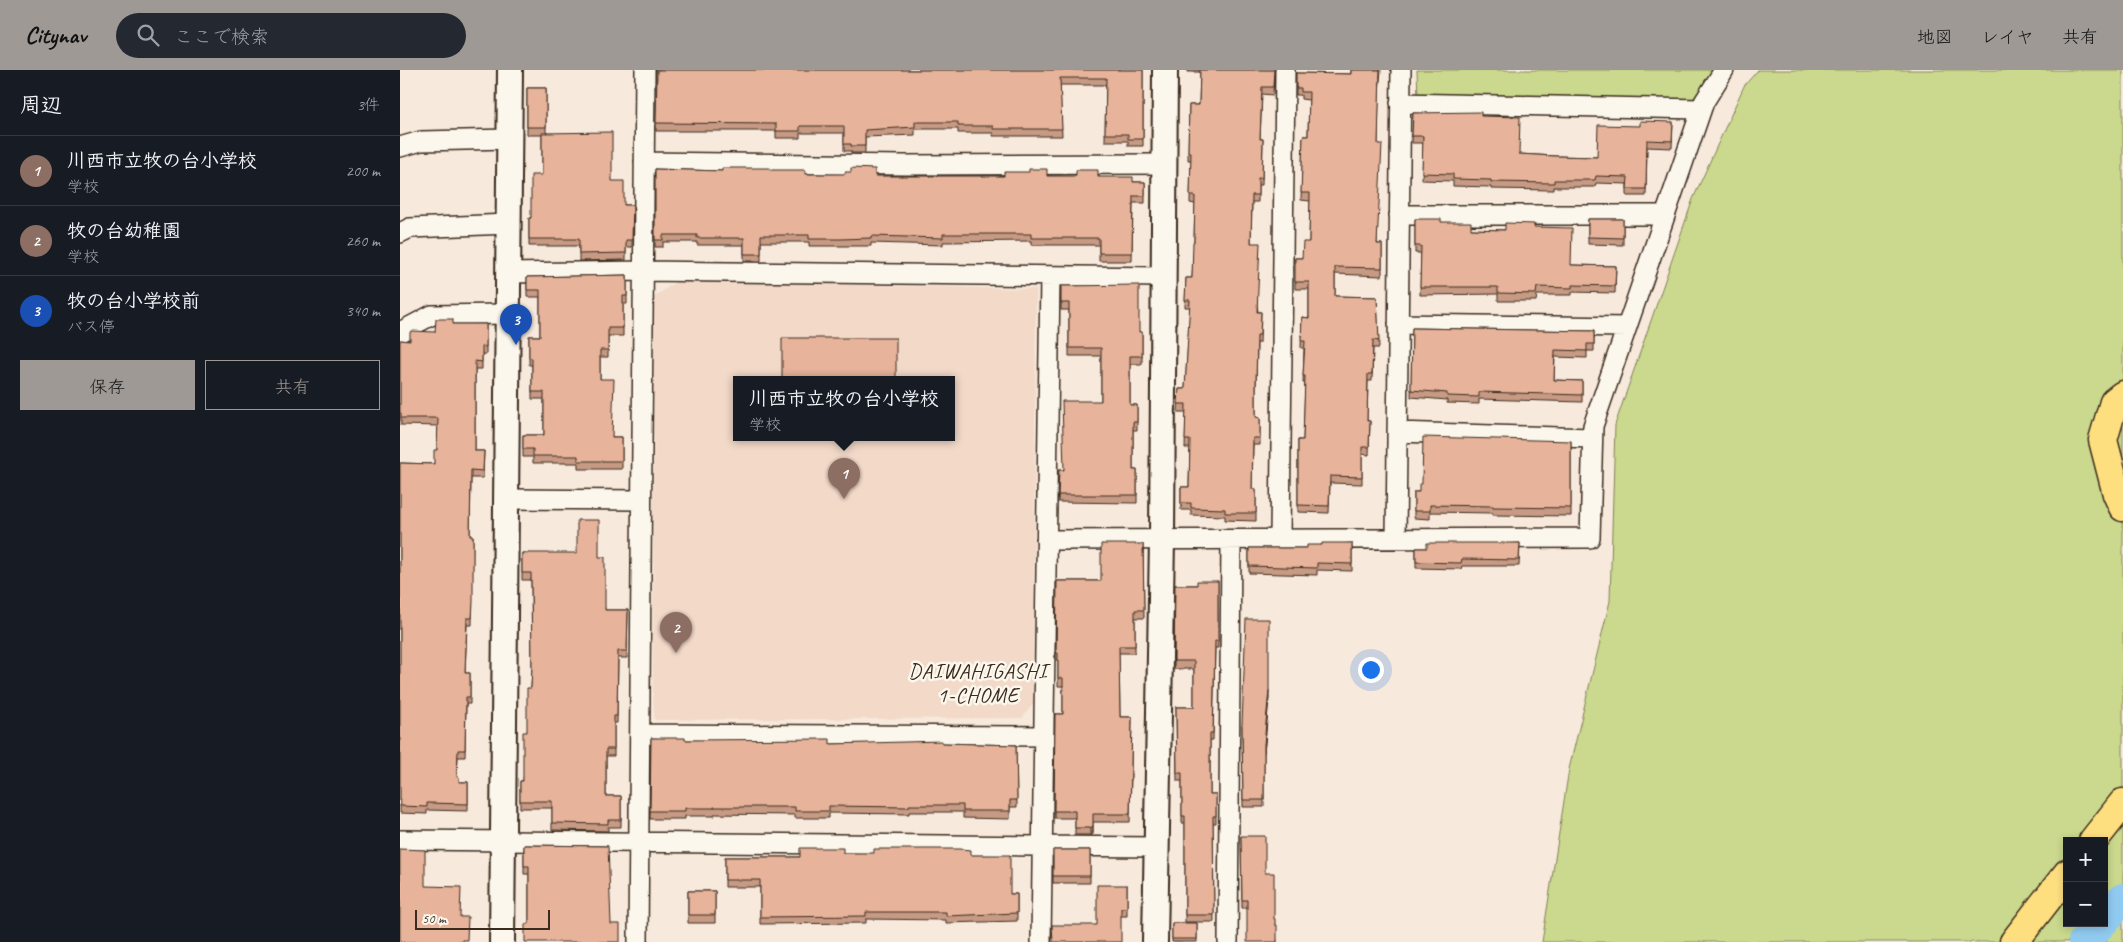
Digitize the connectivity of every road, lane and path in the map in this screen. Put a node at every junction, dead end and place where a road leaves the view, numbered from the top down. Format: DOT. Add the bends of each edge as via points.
graph roads {
  1 [pos="510,70"];
  2 [pos="645,70"];
  3 [pos="1166,70"];
  4 [pos="1285,70"];
  5 [pos="1400,70"];
  6 [pos="1724,70"];
  7 [pos="1400,103"];
  8 [pos="1701,109"];
  9 [pos="509,139"];
  10 [pos="400,147"];
  11 [pos="644,162"];
  12 [pos="1164,164"];
  13 [pos="1399,215"];
  14 [pos="1665,215"];
  15 [pos="508,224"];
  16 [pos="400,233"];
  17 [pos="643,271"];
  18 [pos="508,273"];
  19 [pos="1050,276"];
  20 [pos="1163,277"];
  21 [pos="508,314"];
  22 [pos="1398,324"];
  23 [pos="1627,327"];
  24 [pos="400,332"];
  25 [pos="2123,395"];
  26 [pos="1397,432"];
  27 [pos="1592,438"];
  28 [pos="506,499"];
  29 [pos="641,500"];
  30 [pos="2123,507"];
  31 [pos="1280,539"];
  32 [pos="1396,539"];
  33 [pos="1046,540"];
  34 [pos="1162,540"];
  35 [pos="1231,540"];
  36 [pos="640,734"];
  37 [pos="1044,736"];
  38 [pos="2123,803"];
  39 [pos="2096,837"];
  40 [pos="400,840"];
  41 [pos="503,841"];
  42 [pos="639,842"];
  43 [pos="1042,846"];
  44 [pos="1156,846"];
  45 [pos="2063,879"];
  46 [pos="502,942"];
  47 [pos="638,942"];
  48 [pos="1041,942"];
  49 [pos="1155,942"];
  50 [pos="1228,942"];
  51 [pos="2014,942"];
  1 -- 9 [label="street"];
  2 -- 11 [label="street"];
  3 -- 12 [label="street"];
  4 -- 31 [label="street"];
  5 -- 7 [label="street"];
  6 -- 8 [label="street"];
  7 -- 8 [label="street"];
  7 -- 13 [label="street"];
  8 -- 14 [label="street"];
  9 -- 10 [label="street" via="421,141"];
  9 -- 15 [label="street"];
  11 -- 12 [label="street"];
  11 -- 17 [label="street"];
  12 -- 20 [label="street"];
  13 -- 14 [label="street"];
  13 -- 22 [label="street"];
  14 -- 23 [label="street"];
  15 -- 16 [label="street" via="410,228"];
  15 -- 18 [label="street"];
  17 -- 18 [label="street"];
  17 -- 19 [label="street"];
  17 -- 29 [label="street"];
  18 -- 21 [label="street"];
  19 -- 20 [label="street"];
  19 -- 33 [label="street"];
  20 -- 34 [label="street"];
  21 -- 24 [label="street" via="432,315"];
  21 -- 28 [label="street"];
  22 -- 23 [label="street"];
  22 -- 26 [label="street"];
  23 -- 27 [label="street" via="1593,426"];
  25 -- 30 [label="highway" via="2114,402 2103,440"];
  26 -- 27 [label="street"];
  26 -- 32 [label="street"];
  27 -- 32 [label="street" via="1590,538"];
  28 -- 29 [label="street"];
  28 -- 41 [label="street"];
  29 -- 36 [label="street"];
  31 -- 32 [label="street"];
  31 -- 35 [label="street"];
  33 -- 34 [label="street"];
  33 -- 37 [label="street"];
  34 -- 35 [label="street"];
  34 -- 44 [label="street"];
  35 -- 50 [label="street"];
  36 -- 37 [label="street"];
  36 -- 42 [label="street"];
  37 -- 43 [label="street"];
  38 -- 39 [label="highway"];
  40 -- 41 [label="street"];
  41 -- 42 [label="street"];
  41 -- 46 [label="street"];
  42 -- 43 [label="street"];
  42 -- 47 [label="street"];
  43 -- 44 [label="street"];
  43 -- 48 [label="street"];
  44 -- 49 [label="street"];
  45 -- 51 [label="highway"];
}
